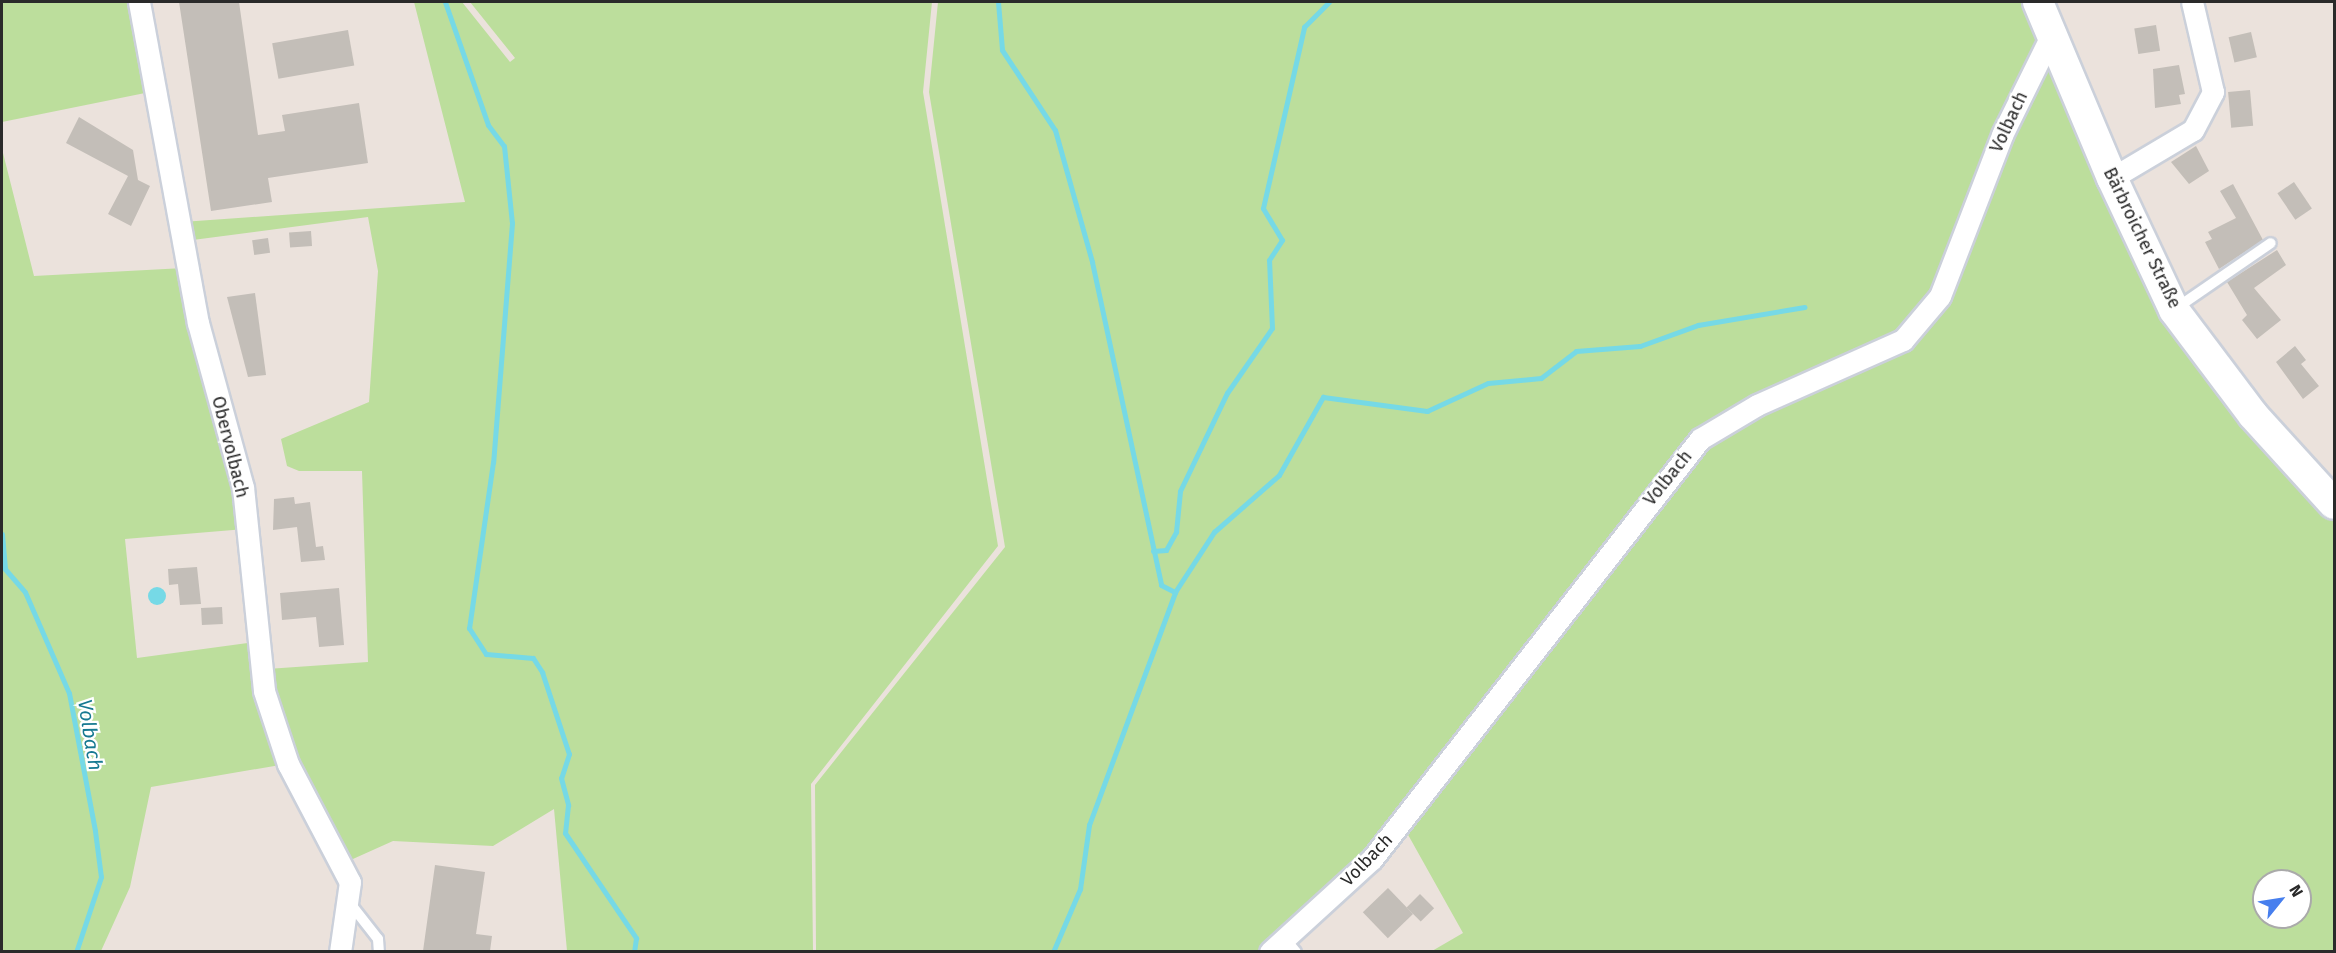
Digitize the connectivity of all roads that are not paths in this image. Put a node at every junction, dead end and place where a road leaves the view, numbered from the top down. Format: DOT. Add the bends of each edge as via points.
graph roads {
  1 [pos="139,2"];
  2 [pos="2038,2"];
  3 [pos="2192,2"];
  4 [pos="2052,34"];
  5 [pos="2112,178"];
  6 [pos="2271,243"];
  7 [pos="2174,309"];
  8 [pos="2334,504"];
  9 [pos="348,901"];
  10 [pos="1283,947"];
  11 [pos="340,951"];
  12 [pos="379,951"];
  1 -- 9 [label="street, Obervolbach" via="198,323 243,488 264,691 288,764 350,882"];
  2 -- 4 [label="main road, Bärbroicher Straße"];
  3 -- 5 [label="street" via="2213,92 2193,130"];
  4 -- 5 [label="main road, Bärbroicher Straße"];
  4 -- 10 [label="street, Volbach" via="2002,135 1933,305 1903,340 1757,405 1700,439 1372,859"];
  5 -- 7 [label="main road, Bärbroicher Straße"];
  6 -- 7 [label="lane"];
  7 -- 8 [label="main road, Bärbroicher Straße" via="2253,415"];
  9 -- 11 [label="street, Obervolbach"];
  9 -- 12 [label="lane" via="378,939"];
}
